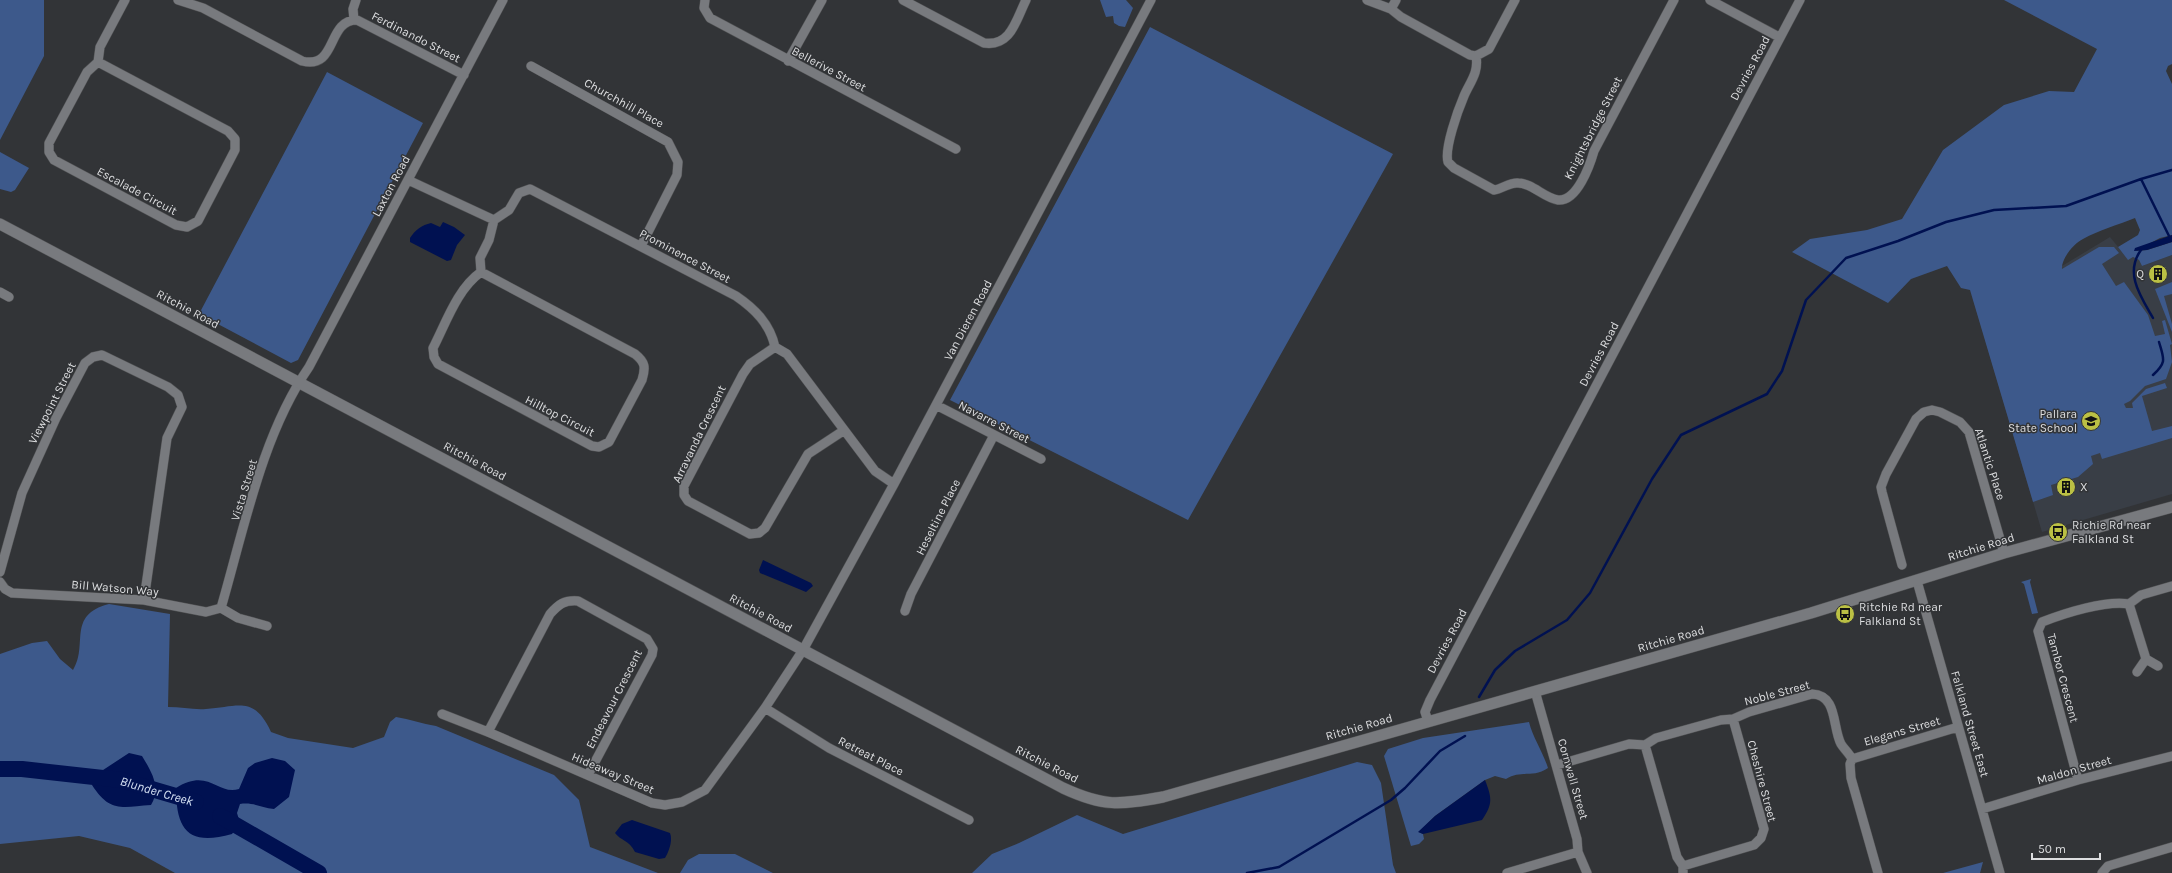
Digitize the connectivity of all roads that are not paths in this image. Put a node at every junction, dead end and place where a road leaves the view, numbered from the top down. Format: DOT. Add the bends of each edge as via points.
graph roads {
  1 [pos="125,0"];
  2 [pos="178,0"];
  3 [pos="356,0"];
  4 [pos="503,0"];
  5 [pos="705,0"];
  6 [pos="822,0"];
  7 [pos="903,0"];
  8 [pos="1026,0"];
  9 [pos="1367,0"];
  10 [pos="1396,0"];
  11 [pos="1515,0"];
  12 [pos="1674,0"];
  13 [pos="1710,0"];
  14 [pos="1800,0"];
  15 [pos="1148,1"];
  16 [pos="1391,9"];
  17 [pos="354,20"];
  18 [pos="1779,38"];
  19 [pos="1476,56"];
  20 [pos="788,61"];
  21 [pos="98,62"];
  22 [pos="530,66"];
  23 [pos="464,75"];
  24 [pos="956,149"];
  25 [pos="408,180"];
  26 [pos="494,220"];
  27 [pos="0,224"];
  28 [pos="641,246"];
  29 [pos="481,272"];
  30 [pos="0,292"];
  31 [pos="9,297"];
  32 [pos="775,347"];
  33 [pos="299,382"];
  34 [pos="936,405"];
  35 [pos="843,431"];
  36 [pos="994,435"];
  37 [pos="1041,459"];
  38 [pos="894,484"];
  39 [pos="2172,507"];
  40 [pos="2004,553"];
  41 [pos="1902,565"];
  42 [pos="0,572"];
  43 [pos="1917,581"];
  44 [pos="2,586"];
  45 [pos="2172,586"];
  46 [pos="144,600"];
  47 [pos="2130,604"];
  48 [pos="221,608"];
  49 [pos="905,611"];
  50 [pos="267,626"];
  51 [pos="803,650"];
  52 [pos="2146,659"];
  53 [pos="2158,666"];
  54 [pos="2137,672"];
  55 [pos="1535,691"];
  56 [pos="765,708"];
  57 [pos="442,714"];
  58 [pos="1733,719"];
  59 [pos="1428,721"];
  60 [pos="1958,727"];
  61 [pos="488,732"];
  62 [pos="1646,745"];
  63 [pos="2172,756"];
  64 [pos="1852,759"];
  65 [pos="1557,765"];
  66 [pos="588,775"];
  67 [pos="2078,780"];
  68 [pos="1982,809"];
  69 [pos="968,820"];
  70 [pos="2172,847"];
  71 [pos="1578,852"];
  72 [pos="1683,870"];
  73 [pos="1507,873"];
  74 [pos="1587,873"];
  75 [pos="1878,873"];
  76 [pos="2000,873"];
  77 [pos="2102,873"];
  1 -- 21 [label="street" via="100,47"];
  2 -- 17 [label="street, Ferdinando Street" via="202,8 310,63 318,62 324,57 342,24"];
  3 -- 17 [label="street"];
  4 -- 23 [label="street, Laxton Road"];
  5 -- 20 [label="street, Bellerive Street" via="704,8 710,18"];
  6 -- 20 [label="street"];
  7 -- 8 [label="street" via="984,42 994,44 1003,41 1008,35"];
  9 -- 16 [label="street"];
  10 -- 16 [label="street"];
  11 -- 19 [label="street" via="1489,49"];
  12 -- 19 [label="street, Knightsbridge Street" via="1594,150 1590,165 1573,194 1566,198 1557,200 1518,183 1494,190 1454,168 1448,162 1448,149 1464,97 1478,66"];
  13 -- 18 [label="street"];
  14 -- 18 [label="street, Devries Road"];
  15 -- 34 [label="street, Van Dieren Road"];
  16 -- 19 [label="street" via="1401,18"];
  17 -- 23 [label="street, Ferdinando Street"];
  18 -- 59 [label="street, Devries Road" via="1430,700 1425,712"];
  20 -- 24 [label="street, Bellerive Street"];
  21 -- 21 [label="street, Escalade Circuit" via="87,72 49,143 54,160 176,225 187,227 198,221 235,150 235,139 228,131"];
  22 -- 28 [label="street, Churchhill Place" via="668,142 678,162 677,175"];
  23 -- 25 [label="street, Laxton Road"];
  25 -- 26 [label="street"];
  25 -- 33 [label="street, Laxton Road"];
  26 -- 28 [label="street, Prominence Street" via="509,210 519,192 530,189"];
  26 -- 29 [label="street" via="489,240 480,258"];
  27 -- 33 [label="street, Ritchie Road"];
  28 -- 32 [label="street, Prominence Street" via="736,296 754,309 772,333"];
  29 -- 29 [label="street, Hilltop Circuit" via="635,354 643,361 645,369 642,380 609,442 599,447 592,446 438,364 433,348 465,288 472,278"];
  30 -- 31 [label="street"];
  32 -- 35 [label="street" via="787,354"];
  32 -- 35 [label="street, Arravanda Crescent" via="750,364 743,374 684,486 684,495 688,501 750,534 759,533 765,528 808,454"];
  33 -- 48 [label="street, Vista Street" via="275,433"];
  33 -- 51 [label="street, Ritchie Road"];
  34 -- 36 [label="street, Navarre Street"];
  34 -- 38 [label="street, Van Dieren Road"];
  35 -- 38 [label="street" via="875,471"];
  36 -- 37 [label="street, Navarre Street"];
  36 -- 49 [label="street, Heseltine Place" via="911,594"];
  38 -- 51 [label="street, Van Dieren Road"];
  39 -- 40 [label="street, Ritchie Road"];
  40 -- 41 [label="street, Atlantic Place" via="1969,432 1960,422 1932,410 1924,412 1916,419 1881,487"];
  40 -- 43 [label="street, Ritchie Road"];
  42 -- 46 [label="street, Viewpoint Street" via="22,493 56,418 85,363 93,357 102,355 168,387 178,395 182,407 168,438"];
  43 -- 55 [label="street, Ritchie Road"];
  43 -- 60 [label="street, Falkland Street East"];
  44 -- 46 [label="street, Bill Watson Way" via="12,593"];
  45 -- 47 [label="street" via="2142,595"];
  46 -- 48 [label="street, Bill Watson Way" via="206,612"];
  47 -- 52 [label="street"];
  47 -- 67 [label="street, Tambor Crescent" via="2118,602 2055,617 2042,622 2038,631"];
  48 -- 50 [label="street" via="238,618"];
  51 -- 56 [label="street, Hideaway Street"];
  51 -- 59 [label="street, Ritchie Road" via="1063,788 1086,799 1112,804 1163,797"];
  52 -- 53 [label="street"];
  52 -- 54 [label="street"];
  55 -- 59 [label="street, Ritchie Road"];
  55 -- 65 [label="street, Cornwall Street"];
  56 -- 66 [label="street, Hideaway Street" via="705,790 682,802 665,805 652,803"];
  56 -- 69 [label="street, Retreat Place" via="829,748"];
  57 -- 61 [label="street, Hideaway Street"];
  58 -- 62 [label="street, Noble Street" via="1656,738"];
  58 -- 64 [label="street, Noble Street" via="1749,712 1820,694 1828,701 1841,743"];
  58 -- 72 [label="street, Cheshire Street" via="1764,829 1761,838 1754,845"];
  60 -- 64 [label="street, Elegans Street"];
  60 -- 68 [label="street, Falkland Street East"];
  61 -- 66 [label="street, Hideaway Street"];
  61 -- 66 [label="street, Endeavour Crescent" via="550,614 560,603 568,600 578,601 647,639 653,649"];
  62 -- 65 [label="street, Noble Street" via="1629,744"];
  62 -- 72 [label="street" via="1677,857"];
  63 -- 67 [label="street, Maldon Street"];
  64 -- 75 [label="street" via="1851,778"];
  65 -- 71 [label="street, Cornwall Street" via="1577,839"];
  67 -- 68 [label="street, Maldon Street"];
  68 -- 76 [label="street, Falkland Street East"];
  70 -- 77 [label="street" via="2108,866"];
  71 -- 73 [label="street"];
  71 -- 74 [label="street, Cornwall Street"];
}
